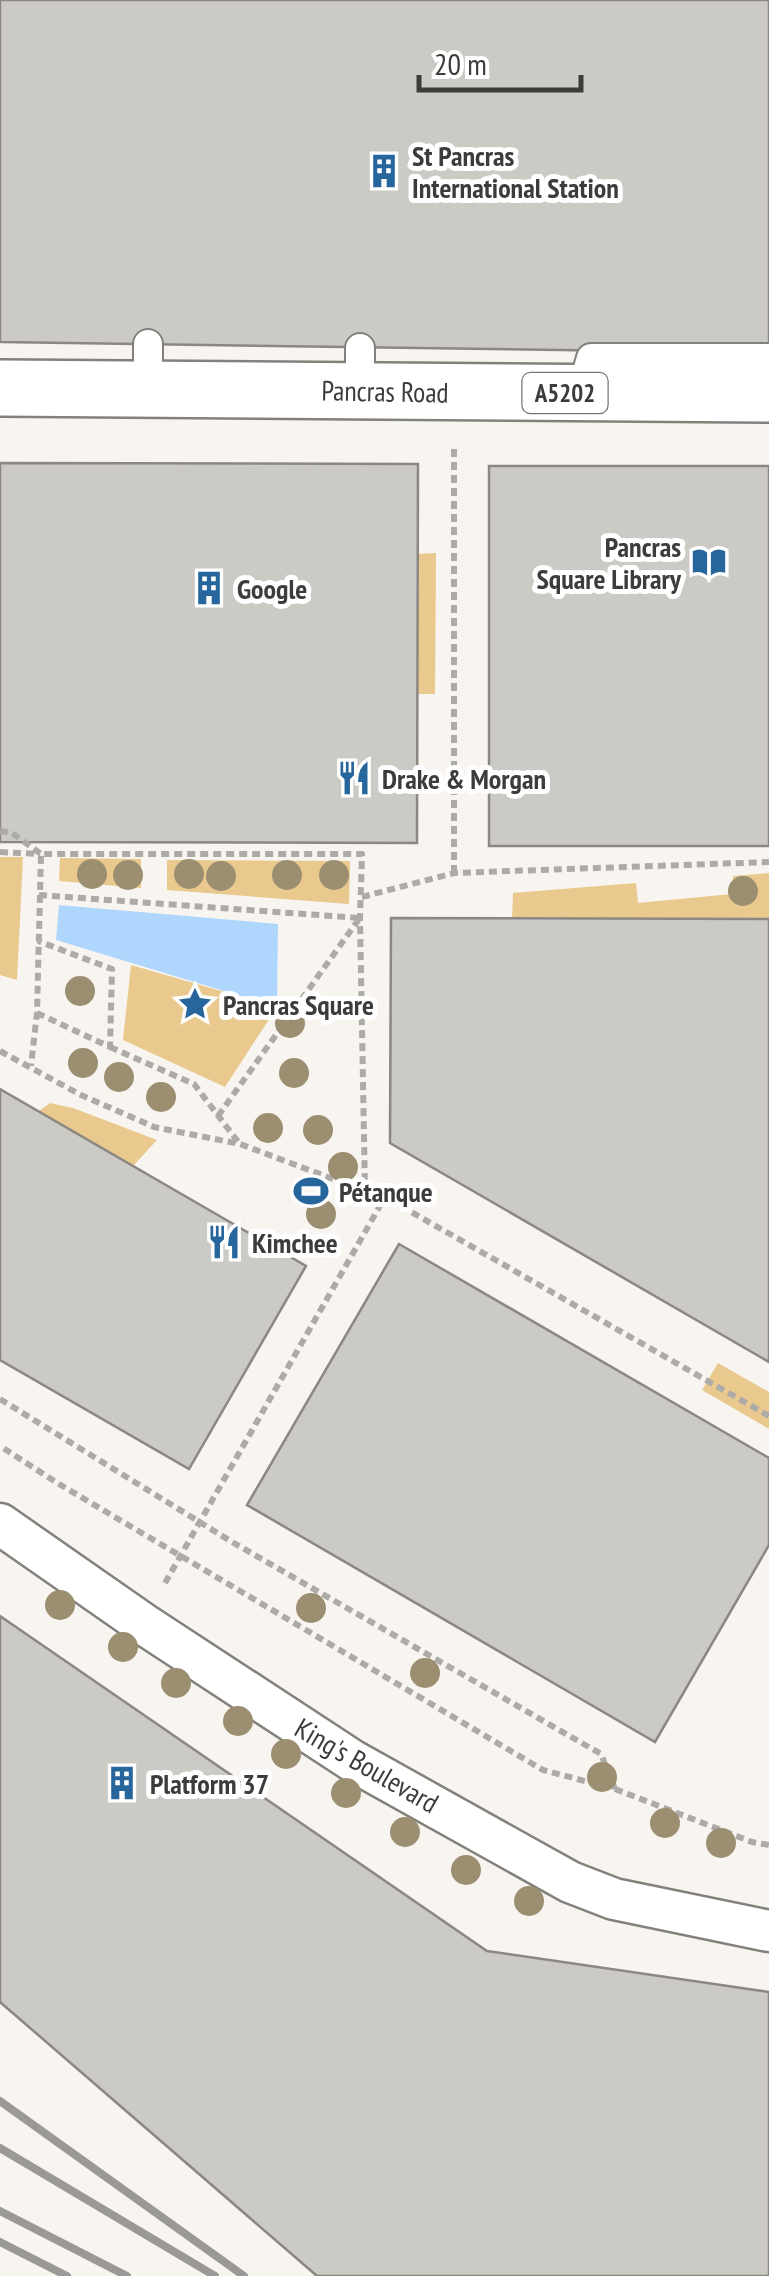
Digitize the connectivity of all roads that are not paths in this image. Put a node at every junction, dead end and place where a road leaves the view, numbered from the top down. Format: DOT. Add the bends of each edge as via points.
graph roads {
  1 [pos="769,358"];
  2 [pos="0,388"];
  3 [pos="581,393"];
  4 [pos="769,394"];
  5 [pos="0,1524"];
  6 [pos="769,1931"];
  1 -- 3 [label="lane" via="591,358"];
  2 -- 3 [label="main road, Pancras Road / A5202" via="148,366 360,369"];
  3 -- 4 [label="main road, Pancras Road / A5202"];
  5 -- 6 [label="street, King's Boulevard" via="353,1761 570,1882 637,1905"];
}
